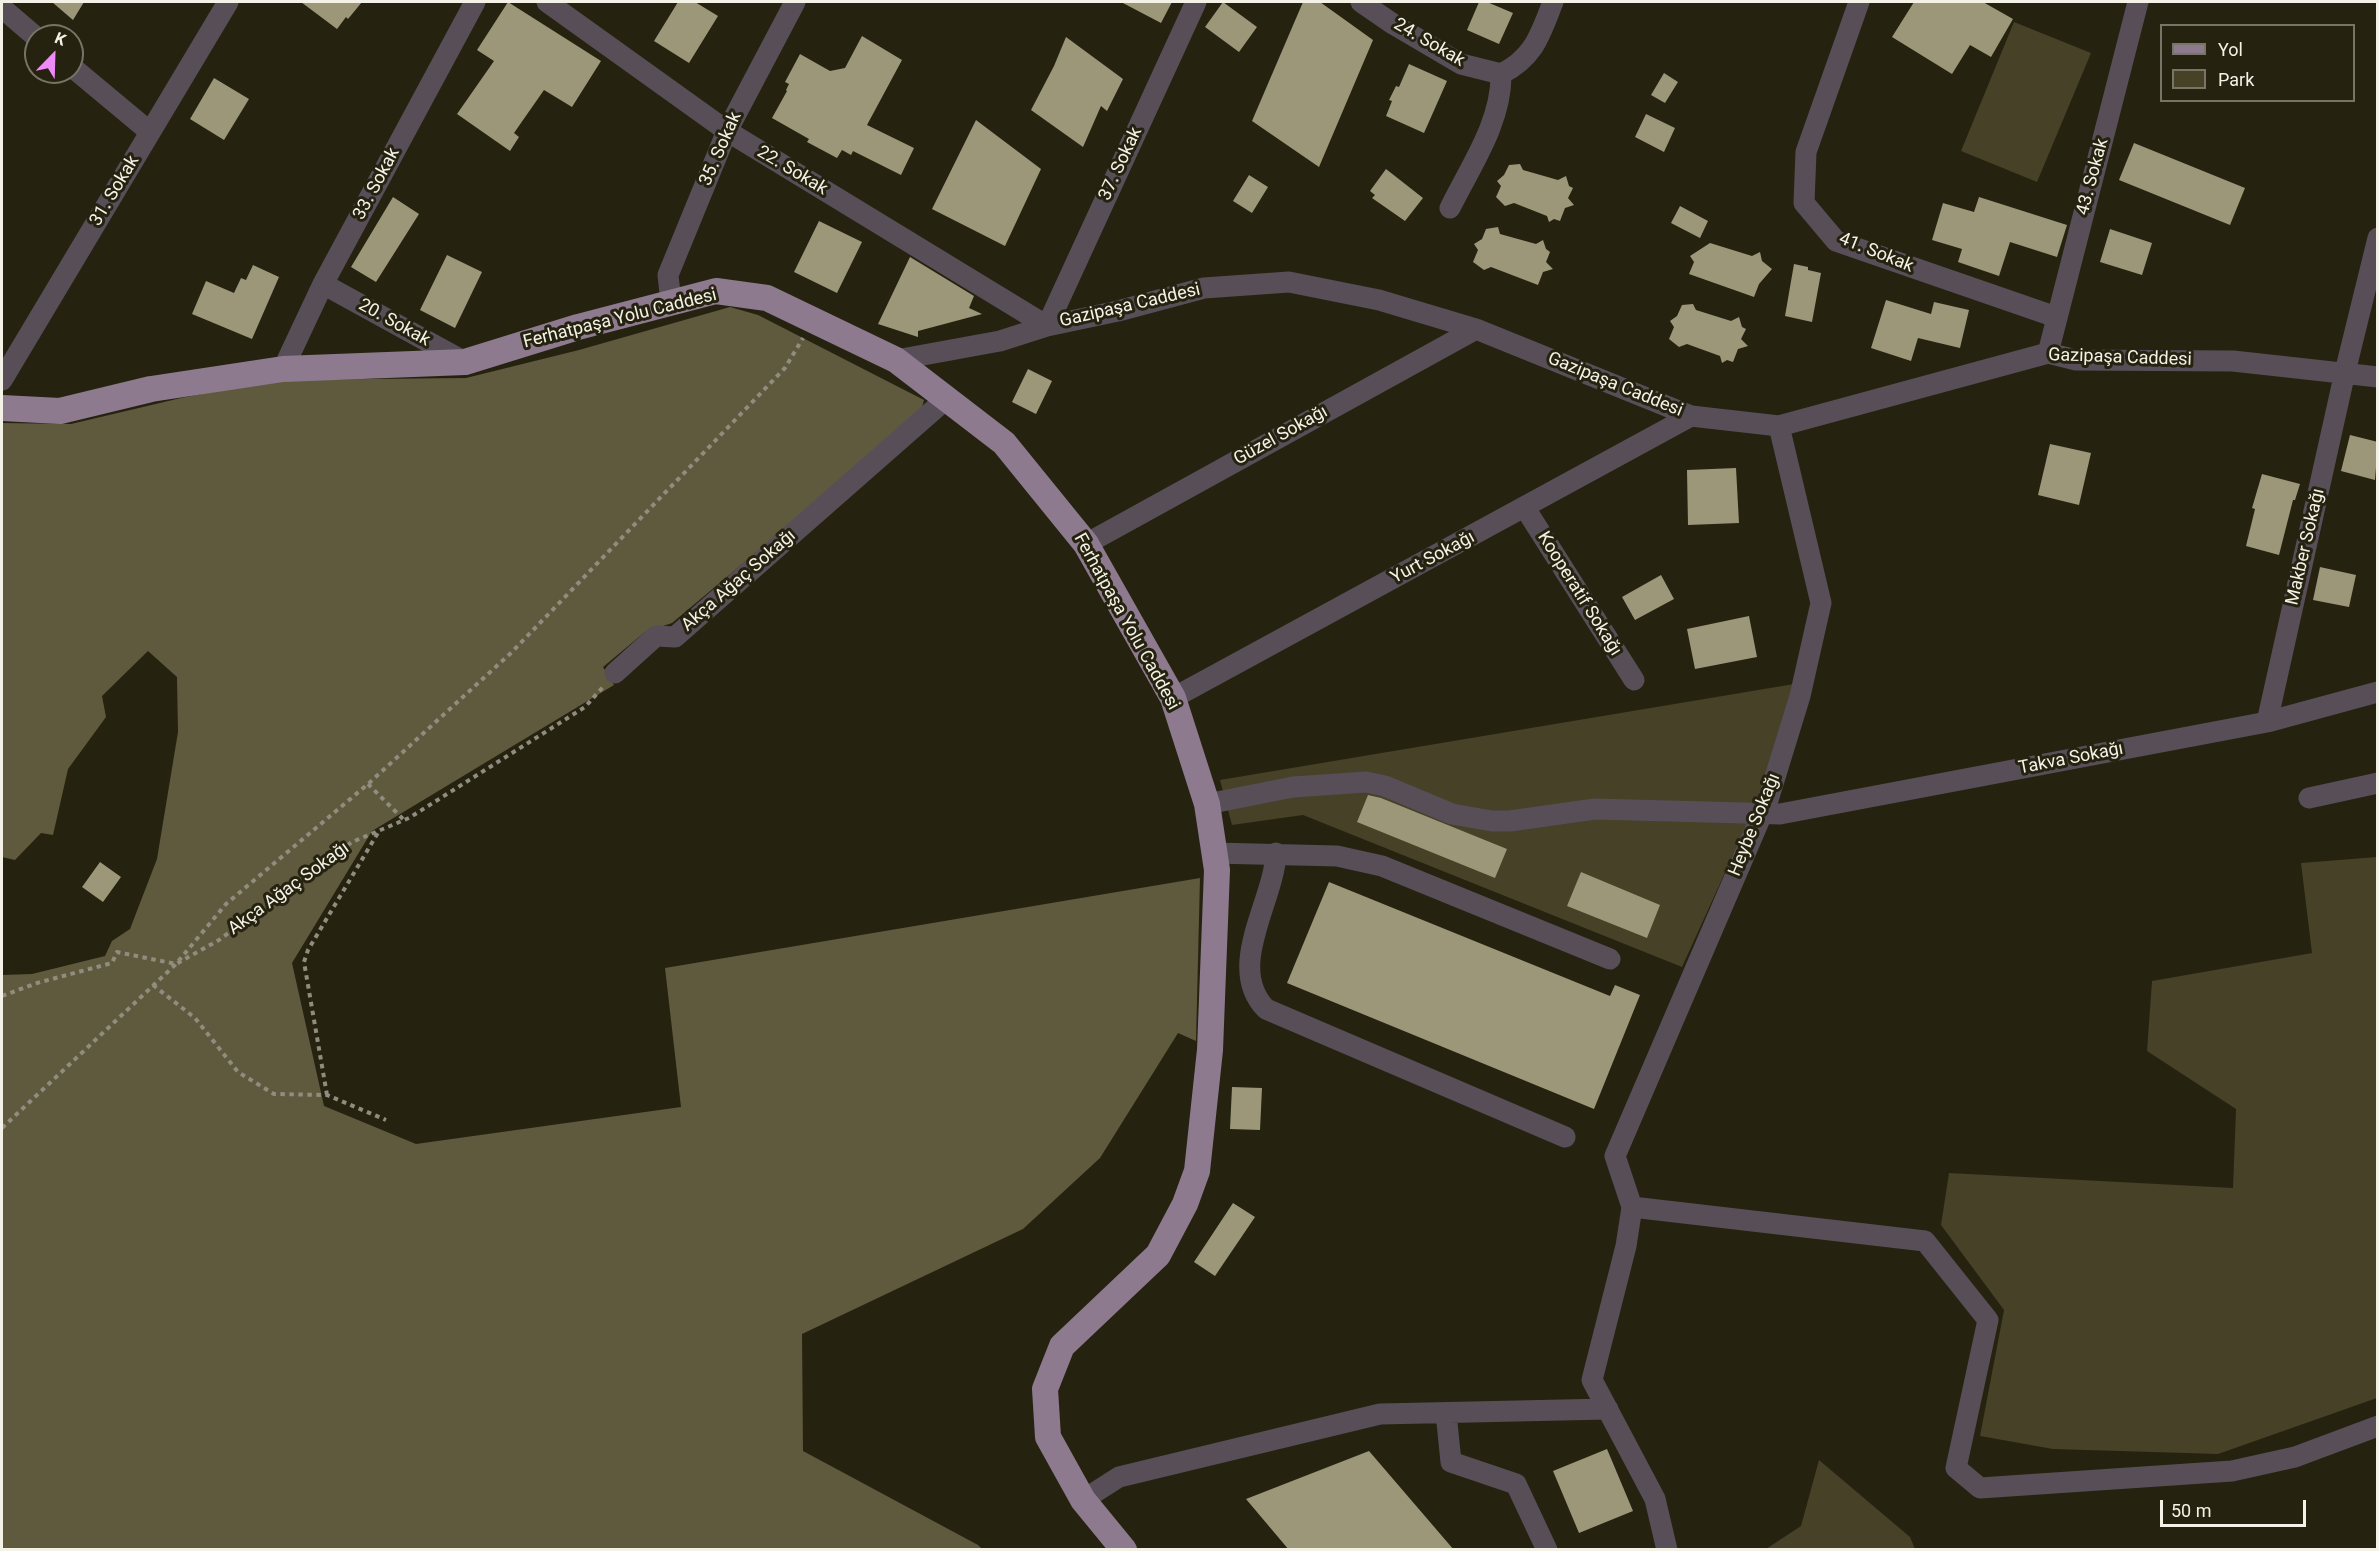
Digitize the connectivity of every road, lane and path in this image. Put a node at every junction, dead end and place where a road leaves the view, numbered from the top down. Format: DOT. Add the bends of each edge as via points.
graph roads {
  1 [pos="228,2"];
  2 [pos="475,2"];
  3 [pos="547,2"];
  4 [pos="795,2"];
  5 [pos="1196,2"];
  6 [pos="1361,2"];
  7 [pos="1553,2"];
  8 [pos="1859,2"];
  9 [pos="2139,2"];
  10 [pos="2,8"];
  11 [pos="24,27"];
  12 [pos="1501,74"];
  13 [pos="84,77"];
  14 [pos="727,131"];
  15 [pos="150,132"];
  16 [pos="1450,208"];
  17 [pos="2378,238"];
  18 [pos="323,284"];
  19 [pos="671,303"];
  20 [pos="2056,317"];
  21 [pos="814,320"];
  22 [pos="1047,326"];
  23 [pos="1476,329"];
  24 [pos="2048,353"];
  25 [pos="896,360"];
  26 [pos="465,362"];
  27 [pos="283,369"];
  28 [pos="2345,372"];
  29 [pos="2378,377"];
  30 [pos="2,380"];
  31 [pos="946,399"];
  32 [pos="2,408"];
  33 [pos="1691,416"];
  34 [pos="1779,426"];
  35 [pos="1525,508"];
  36 [pos="1086,544"];
  37 [pos="615,673"];
  38 [pos="1634,680"];
  39 [pos="2378,692"];
  40 [pos="1173,698"];
  41 [pos="2267,722"];
  42 [pos="2378,783"];
  43 [pos="368,784"];
  44 [pos="2309,798"];
  45 [pos="1207,804"];
  46 [pos="1762,813"];
  47 [pos="404,820"];
  48 [pos="379,831"];
  49 [pos="1214,853"];
  50 [pos="1276,853"];
  51 [pos="1610,959"];
  52 [pos="176,964"];
  53 [pos="153,985"];
  54 [pos="2,996"];
  55 [pos="327,1095"];
  56 [pos="386,1120"];
  57 [pos="2,1128"];
  58 [pos="1565,1137"];
  59 [pos="1632,1207"];
  60 [pos="1608,1409"];
  61 [pos="1446,1413"];
  62 [pos="2378,1426"];
  63 [pos="1083,1500"];
  64 [pos="1124,1550"];
  65 [pos="1547,1550"];
  66 [pos="1667,1550"];
  1 -- 15 [label="street, 31. Sokak"];
  2 -- 18 [label="street, 33. Sokak"];
  3 -- 14 [label="street, 22. Sokak"];
  4 -- 14 [label="street, 35. Sokak"];
  5 -- 22 [label="street, 37. Sokak"];
  6 -- 12 [label="street, 24. Sokak" via="1461,64"];
  7 -- 12 [label="street" via="1533,49 1524,60"];
  8 -- 20 [label="street, 41. Sokak" via="1806,152 1804,204 1836,241"];
  9 -- 20 [label="street, 43. Sokak"];
  10 -- 11 [label="street"];
  12 -- 16 [label="street" via="1501,95 1490,127"];
  13 -- 15 [label="street"];
  14 -- 19 [label="street, 35. Sokak" via="668,275"];
  14 -- 22 [label="street, 22. Sokak"];
  15 -- 30 [label="street, 31. Sokak"];
  17 -- 28 [label="street, Makber Sokağı"];
  18 -- 26 [label="street, 20. Sokak"];
  18 -- 27 [label="street, 33. Sokak"];
  19 -- 21 [label="main road, Ferhatpaşa Yolu Caddesi" via="716,291 768,298"];
  19 -- 26 [label="main road, Ferhatpaşa Yolu Caddesi"];
  20 -- 24 [label="street, 43. Sokak"];
  21 -- 25 [label="main road, Ferhatpaşa Yolu Caddesi"];
  21 -- 43 [label="path" via="785,368 512,652"];
  22 -- 23 [label="street, Gazipaşa Caddesi" via="1204,288 1289,282 1379,300"];
  22 -- 25 [label="street, Gazipaşa Caddesi" via="1000,341"];
  23 -- 33 [label="street, Gazipaşa Caddesi"];
  23 -- 36 [label="street, Güzel Sokağı"];
  24 -- 28 [label="street, Gazipaşa Caddesi" via="2076,360 2233,361"];
  24 -- 34 [label="street, Gazipaşa Caddesi"];
  25 -- 31 [label="main road, Ferhatpaşa Yolu Caddesi"];
  26 -- 27 [label="main road, Ferhatpaşa Yolu Caddesi"];
  27 -- 32 [label="main road, Ferhatpaşa Yolu Caddesi" via="151,389 60,411"];
  28 -- 29 [label="street, Gazipaşa Caddesi"];
  28 -- 41 [label="street, Makber Sokağı"];
  31 -- 36 [label="main road, Ferhatpaşa Yolu Caddesi" via="1004,443"];
  31 -- 37 [label="street, Akça Ağaç Sokağı" via="675,637 656,636"];
  33 -- 34 [label="street, Gazipaşa Caddesi"];
  33 -- 35 [label="street, Yurt Sokağı"];
  34 -- 46 [label="street, Heybe Sokağı" via="1821,603 1800,696"];
  35 -- 38 [label="street, Kooperatif Sokağı"];
  35 -- 40 [label="street, Yurt Sokağı"];
  36 -- 40 [label="main road, Ferhatpaşa Yolu Caddesi"];
  37 -- 47 [label="path, Akça Ağaç Sokağı" via="585,707"];
  39 -- 41 [label="street, Takva Sokağı"];
  40 -- 45 [label="main road, Ferhatpaşa Yolu Caddesi"];
  41 -- 46 [label="street, Takva Sokağı" via="1780,814"];
  42 -- 44 [label="street"];
  43 -- 47 [label="path"];
  43 -- 52 [label="path" via="226,904"];
  45 -- 46 [label="street, Takva Sokağı" via="1293,787 1366,783 1385,786 1452,814 1492,821 1595,809"];
  45 -- 49 [label="main road, Ferhatpaşa Yolu Caddesi"];
  46 -- 59 [label="street, Heybe Sokağı" via="1615,1156"];
  47 -- 48 [label="path, Akça Ağaç Sokağı"];
  48 -- 52 [label="path, Akça Ağaç Sokağı" via="352,842 219,940"];
  48 -- 55 [label="path" via="304,963"];
  49 -- 50 [label="street"];
  49 -- 63 [label="main road, Ferhatpaşa Yolu Caddesi" via="1217,870 1210,1050 1197,1172 1158,1255 1062,1346 1045,1389 1048,1437"];
  50 -- 51 [label="street" via="1337,856 1382,866"];
  50 -- 58 [label="street" via="1275,875 1250,961 1255,993 1266,1009"];
  52 -- 53 [label="path"];
  52 -- 54 [label="path" via="117,952 112,963"];
  53 -- 55 [label="path" via="195,1017 238,1072 274,1094"];
  53 -- 57 [label="path"];
  55 -- 56 [label="path"];
  59 -- 60 [label="street" via="1592,1380"];
  59 -- 62 [label="street" via="1926,1241 1988,1320 1956,1468 1980,1488 2232,1471 2295,1456"];
  60 -- 61 [label="street"];
  60 -- 66 [label="street" via="1655,1499"];
  61 -- 63 [label="street" via="1380,1414 1119,1477"];
  61 -- 65 [label="street" via="1451,1462 1516,1484"];
  63 -- 64 [label="main road, Ferhatpaşa Yolu Caddesi"];
}
